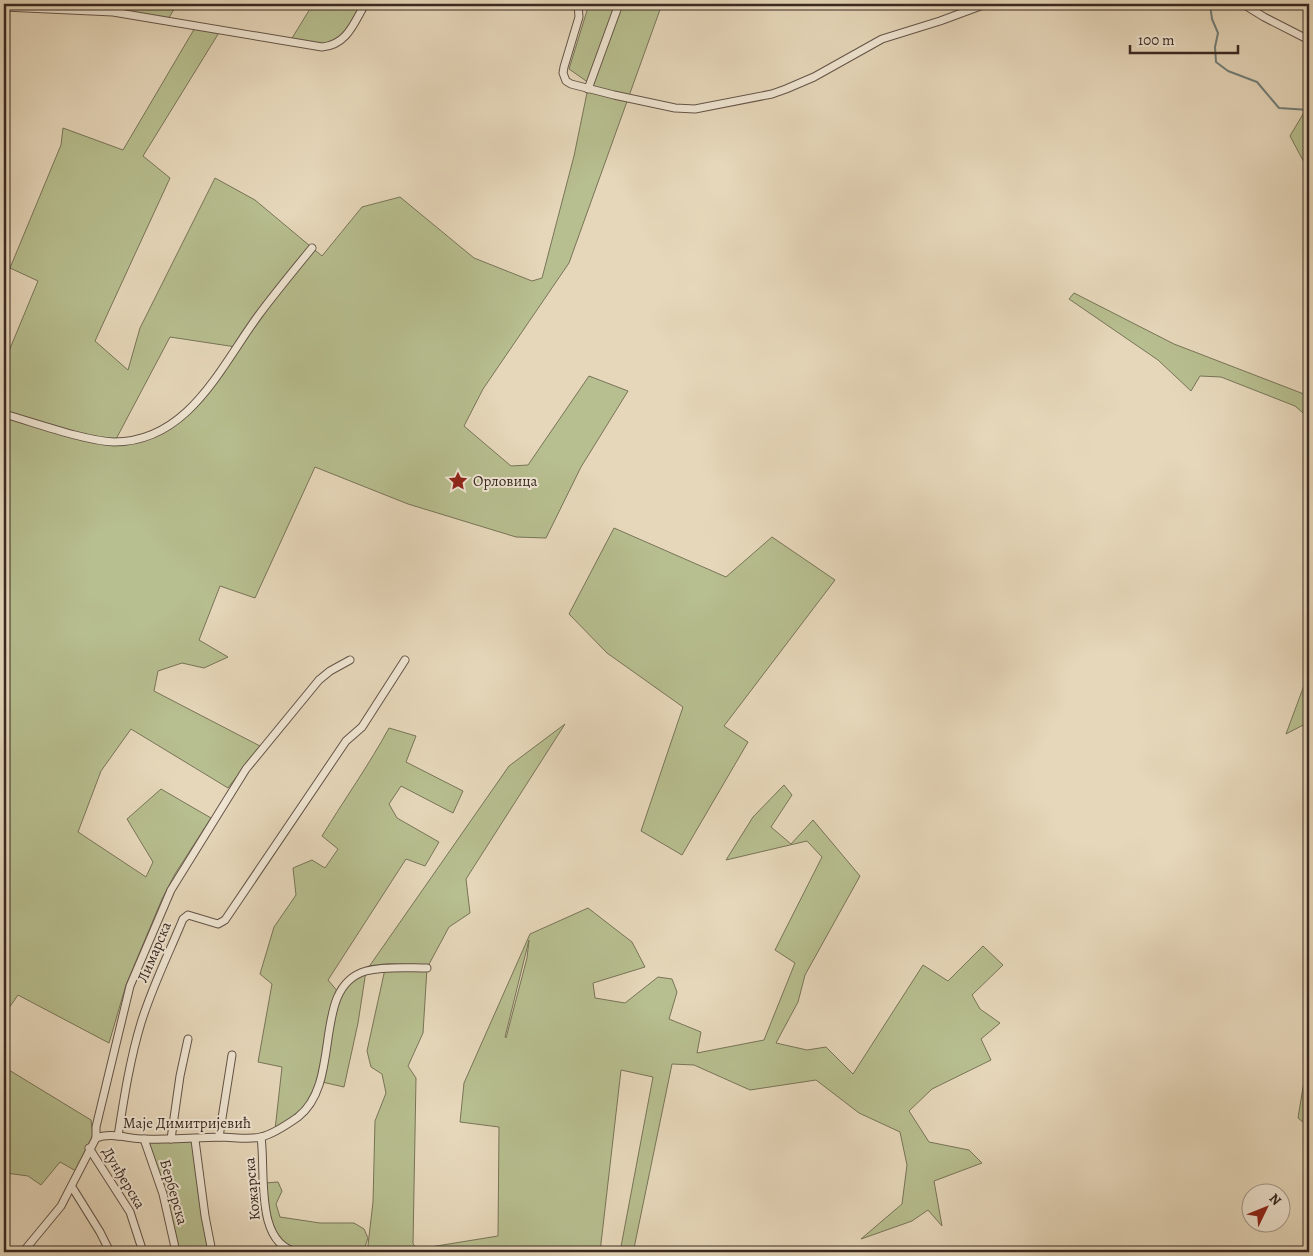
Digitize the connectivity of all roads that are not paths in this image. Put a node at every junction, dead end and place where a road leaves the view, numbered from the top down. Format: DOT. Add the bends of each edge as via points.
graph roads {
  1 [pos="365,4"];
  2 [pos="578,4"];
  3 [pos="618,4"];
  4 [pos="986,4"];
  5 [pos="1243,4"];
  6 [pos="4,7"];
  7 [pos="1309,40"];
  8 [pos="588,89"];
  9 [pos="312,248"];
  10 [pos="4,414"];
  11 [pos="350,660"];
  12 [pos="405,660"];
  13 [pos="427,968"];
  14 [pos="188,1040"];
  15 [pos="232,1055"];
  16 [pos="118,1136"];
  17 [pos="219,1137"];
  18 [pos="261,1137"];
  19 [pos="96,1138"];
  20 [pos="144,1139"];
  21 [pos="171,1139"];
  22 [pos="196,1140"];
  23 [pos="89,1148"];
  24 [pos="72,1188"];
  25 [pos="23,1252"];
  26 [pos="110,1252"];
  27 [pos="143,1252"];
  28 [pos="176,1252"];
  29 [pos="212,1252"];
  30 [pos="298,1252"];
  1 -- 6 [label="street" via="344,39 322,47 113,12"];
  2 -- 8 [label="street" via="579,18 563,73 571,84"];
  3 -- 8 [label="street"];
  4 -- 8 [label="street" via="882,39 814,77 772,94 686,110"];
  5 -- 7 [label="street"];
  9 -- 10 [label="street" via="258,316 202,396 178,420 159,432 133,440 102,441"];
  11 -- 19 [label="street" via="319,680 246,769 171,890 130,986"];
  12 -- 16 [label="street, Лимарска" via="362,727 346,741 225,920 218,924 188,915 183,919 155,982 141,1024"];
  13 -- 18 [label="street, Маје Димитријевић" via="377,968 351,978 332,1009 326,1059 316,1096 296,1118"];
  14 -- 21 [label="street"];
  15 -- 17 [label="street"];
  16 -- 19 [label="street, Маје Димитријевић"];
  16 -- 20 [label="street, Маје Димитријевић"];
  17 -- 18 [label="street, Маје Димитријевић"];
  17 -- 22 [label="street, Маје Димитријевић"];
  18 -- 30 [label="street, Кожарска" via="269,1228 284,1248"];
  19 -- 23 [label="street"];
  20 -- 21 [label="street, Маје Димитријевић"];
  20 -- 28 [label="street, Берберска" via="163,1194"];
  21 -- 22 [label="street, Маје Димитријевић"];
  22 -- 29 [label="street" via="204,1216"];
  23 -- 24 [label="street"];
  23 -- 27 [label="street, Дунђерска" via="130,1212"];
  24 -- 25 [label="street"];
  24 -- 26 [label="street"];
}
